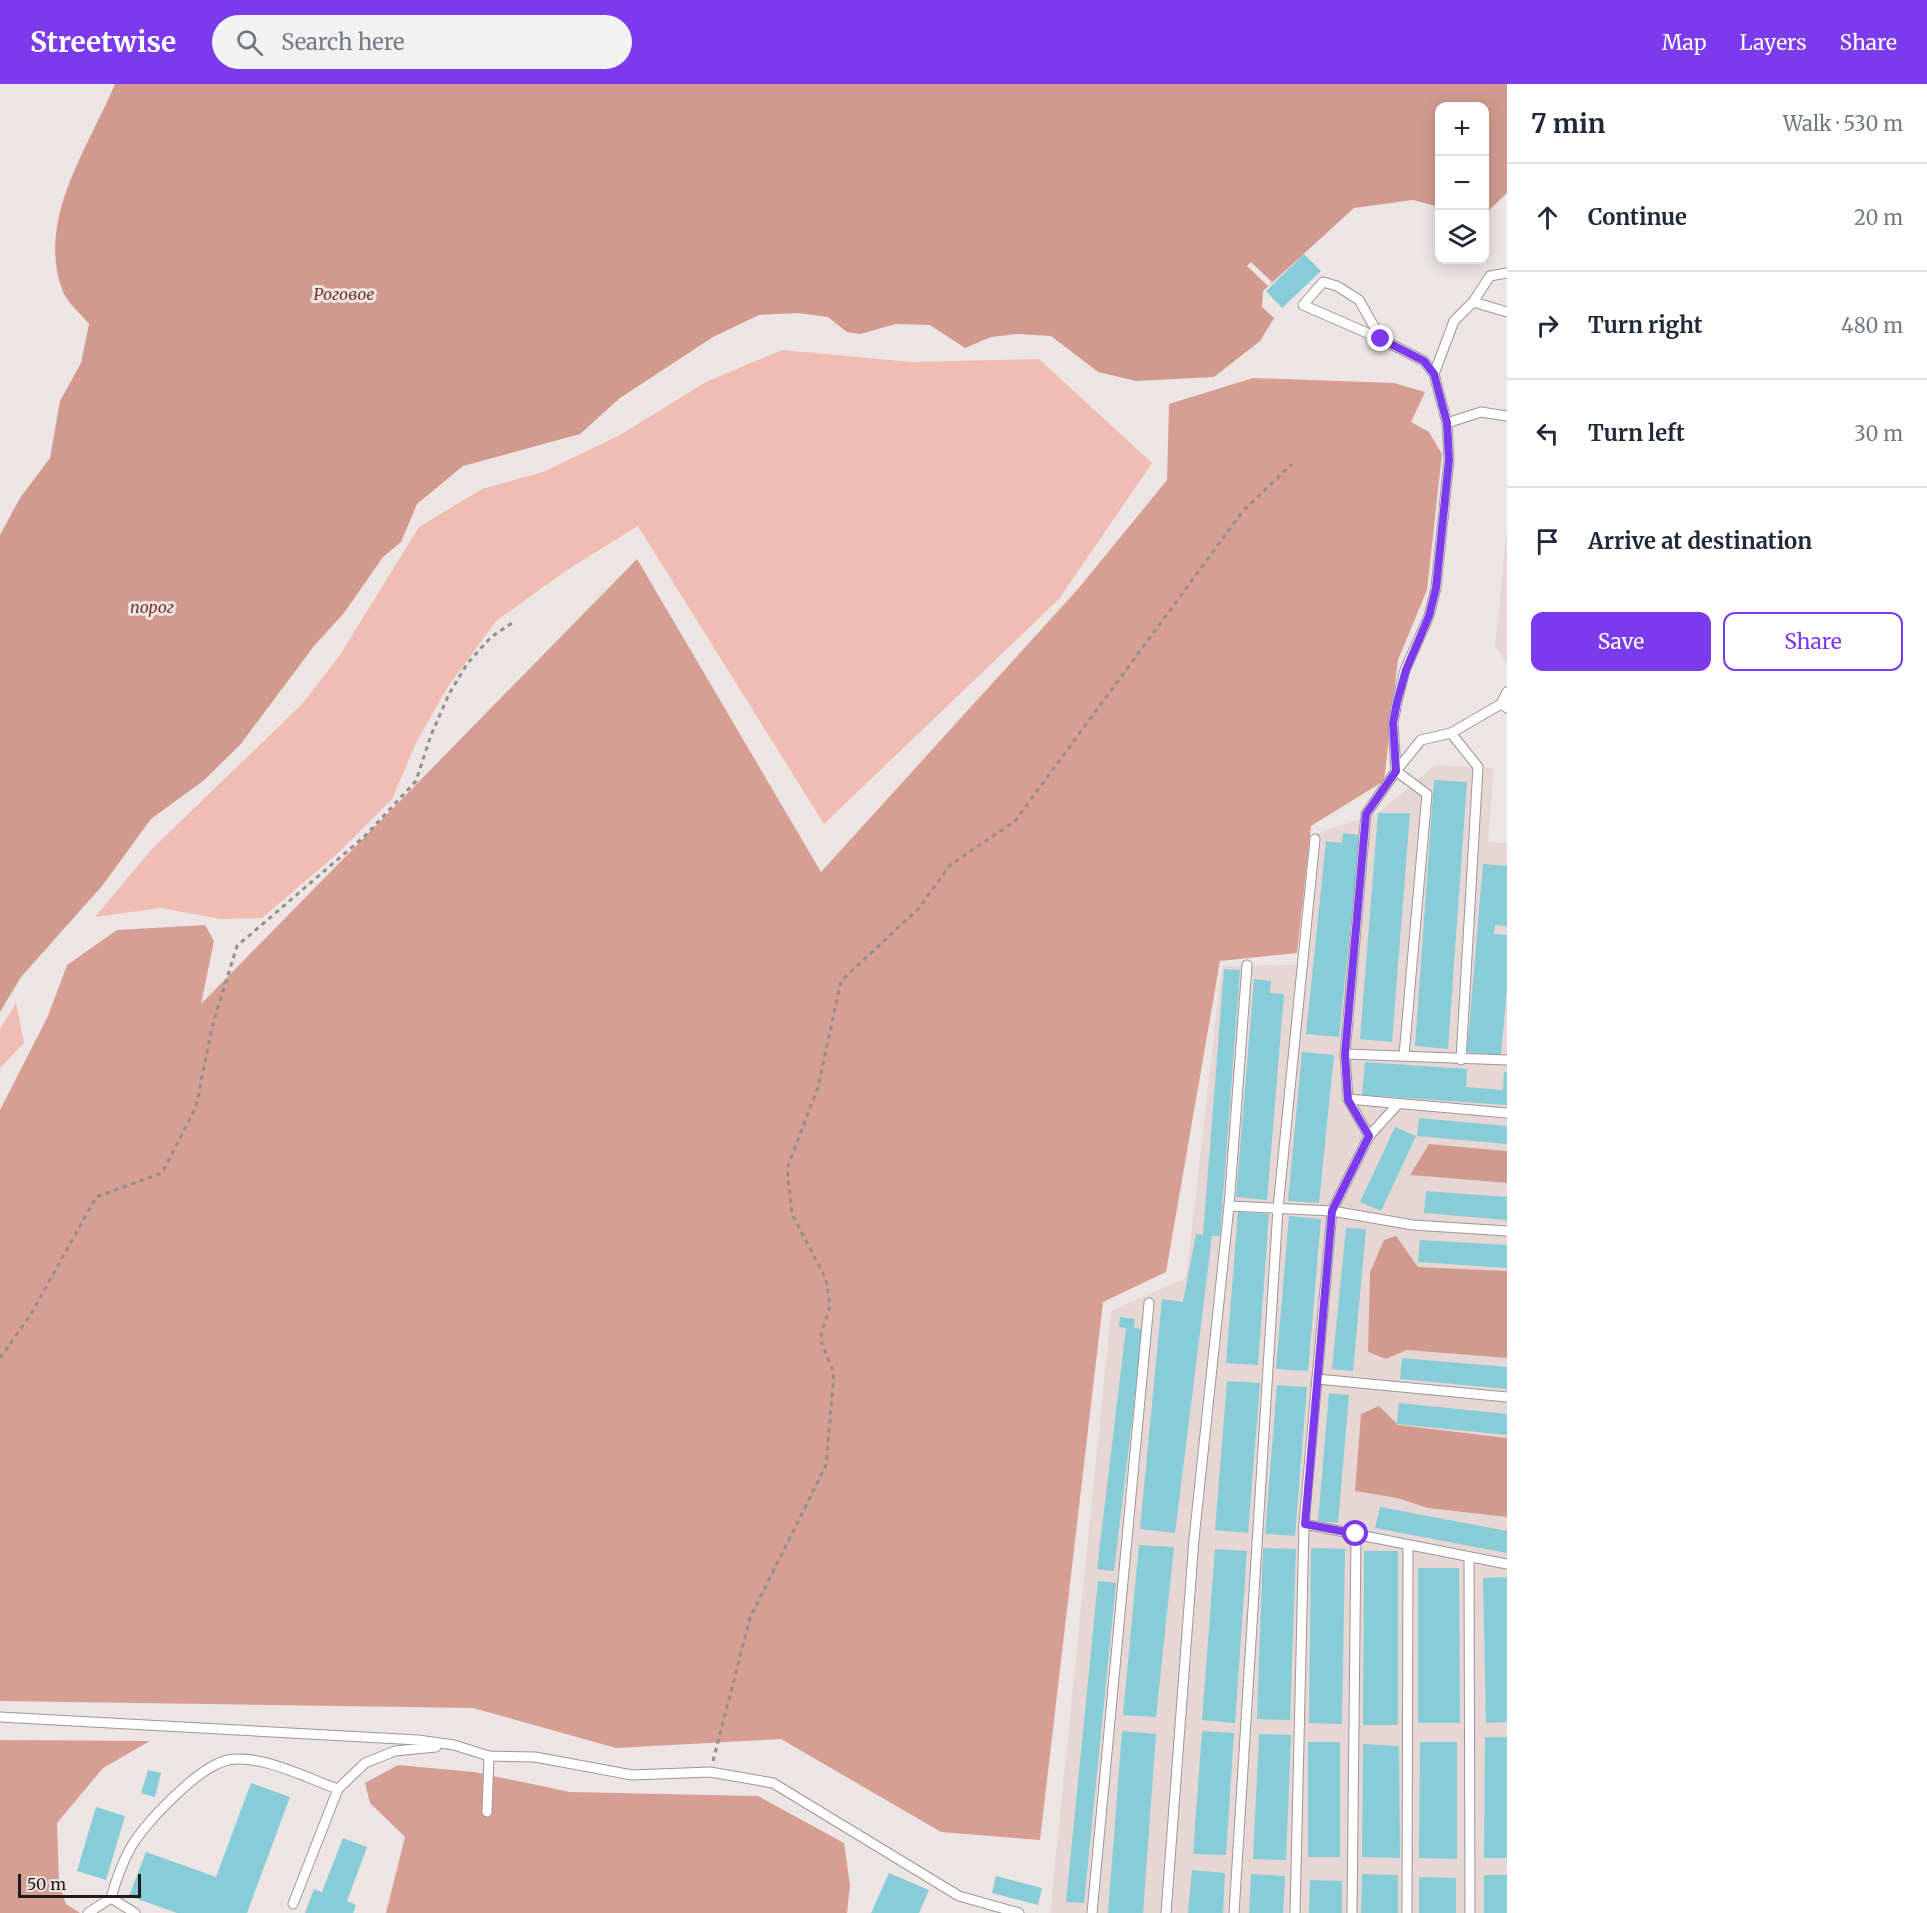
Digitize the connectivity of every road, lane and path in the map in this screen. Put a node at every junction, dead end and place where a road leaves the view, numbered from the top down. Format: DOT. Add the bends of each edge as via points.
graph roads {
  1 [pos="1507,273"];
  2 [pos="1473,302"];
  3 [pos="1507,312"];
  4 [pos="1381,339"];
  5 [pos="1434,374"];
  6 [pos="1507,416"];
  7 [pos="1447,423"];
  8 [pos="1292,464"];
  9 [pos="512,623"];
  10 [pos="1507,692"];
  11 [pos="1504,706"];
  12 [pos="1451,733"];
  13 [pos="1396,771"];
  14 [pos="1315,839"];
  15 [pos="1247,965"];
  16 [pos="1345,1054"];
  17 [pos="1404,1055"];
  18 [pos="1461,1060"];
  19 [pos="1507,1060"];
  20 [pos="1348,1100"];
  21 [pos="1398,1104"];
  22 [pos="1507,1113"];
  23 [pos="1369,1136"];
  24 [pos="1229,1206"];
  25 [pos="1278,1208"];
  26 [pos="1332,1211"];
  27 [pos="1507,1231"];
  28 [pos="1149,1304"];
  29 [pos="0,1358"];
  30 [pos="1317,1378"];
  31 [pos="1507,1397"];
  32 [pos="1305,1524"];
  33 [pos="1356,1534"];
  34 [pos="1408,1545"];
  35 [pos="1469,1558"];
  36 [pos="1507,1564"];
  37 [pos="0,1717"];
  38 [pos="454,1745"];
  39 [pos="489,1756"];
  40 [pos="710,1772"];
  41 [pos="338,1789"];
  42 [pos="487,1812"];
  43 [pos="111,1898"];
  44 [pos="293,1904"];
  45 [pos="88,1913"];
  46 [pos="135,1913"];
  47 [pos="1018,1913"];
  48 [pos="1092,1913"];
  49 [pos="1166,1913"];
  50 [pos="1234,1913"];
  51 [pos="1295,1913"];
  52 [pos="1352,1913"];
  53 [pos="1407,1913"];
  54 [pos="1470,1913"];
  1 -- 2 [label="lane" via="1490,276"];
  2 -- 3 [label="lane"];
  2 -- 5 [label="lane" via="1454,321"];
  4 -- 4 [label="lane" via="1359,300 1337,286 1323,282 1303,304"];
  4 -- 5 [label="lane" via="1424,361"];
  5 -- 7 [label="lane"];
  6 -- 7 [label="lane" via="1480,412"];
  7 -- 13 [label="lane" via="1449,460 1436,588 1397,702 1393,723"];
  8 -- 40 [label="path" via="1243,511 1015,821 950,865 919,908 841,981 818,1087 787,1168 792,1214 826,1279 830,1306 820,1339 834,1373 826,1465 750,1617"];
  9 -- 29 [label="path" via="491,637 467,664 431,735 416,781 365,836 237,946 212,1027 196,1107 162,1173 96,1197 31,1314"];
  10 -- 11 [label="lane"];
  11 -- 12 [label="lane"];
  12 -- 13 [label="lane" via="1421,740"];
  12 -- 18 [label="lane" via="1478,767"];
  13 -- 16 [label="lane" via="1366,814"];
  13 -- 17 [label="lane" via="1427,794"];
  14 -- 25 [label="lane"];
  15 -- 24 [label="lane"];
  16 -- 17 [label="lane"];
  16 -- 20 [label="lane"];
  17 -- 18 [label="lane"];
  18 -- 19 [label="lane"];
  20 -- 21 [label="lane"];
  20 -- 23 [label="lane"];
  21 -- 22 [label="lane"];
  21 -- 23 [label="lane"];
  23 -- 26 [label="lane"];
  24 -- 25 [label="lane"];
  24 -- 49 [label="lane" via="1194,1539"];
  25 -- 26 [label="lane"];
  25 -- 50 [label="lane"];
  26 -- 27 [label="lane" via="1413,1225"];
  26 -- 30 [label="lane"];
  28 -- 48 [label="lane"];
  30 -- 31 [label="lane"];
  30 -- 32 [label="lane"];
  32 -- 33 [label="lane"];
  32 -- 51 [label="lane"];
  33 -- 34 [label="lane"];
  33 -- 52 [label="lane"];
  34 -- 35 [label="lane"];
  34 -- 53 [label="lane"];
  35 -- 36 [label="lane"];
  35 -- 54 [label="lane"];
  37 -- 38 [label="lane" via="406,1739"];
  38 -- 39 [label="lane"];
  38 -- 41 [label="lane" via="395,1750 365,1762"];
  39 -- 40 [label="lane" via="536,1757 632,1774"];
  39 -- 42 [label="lane"];
  40 -- 47 [label="lane" via="773,1783 959,1896"];
  41 -- 43 [label="lane" via="281,1766 242,1760 216,1764 188,1782 132,1846"];
  41 -- 44 [label="lane"];
  43 -- 45 [label="lane"];
  43 -- 46 [label="lane"];
}
